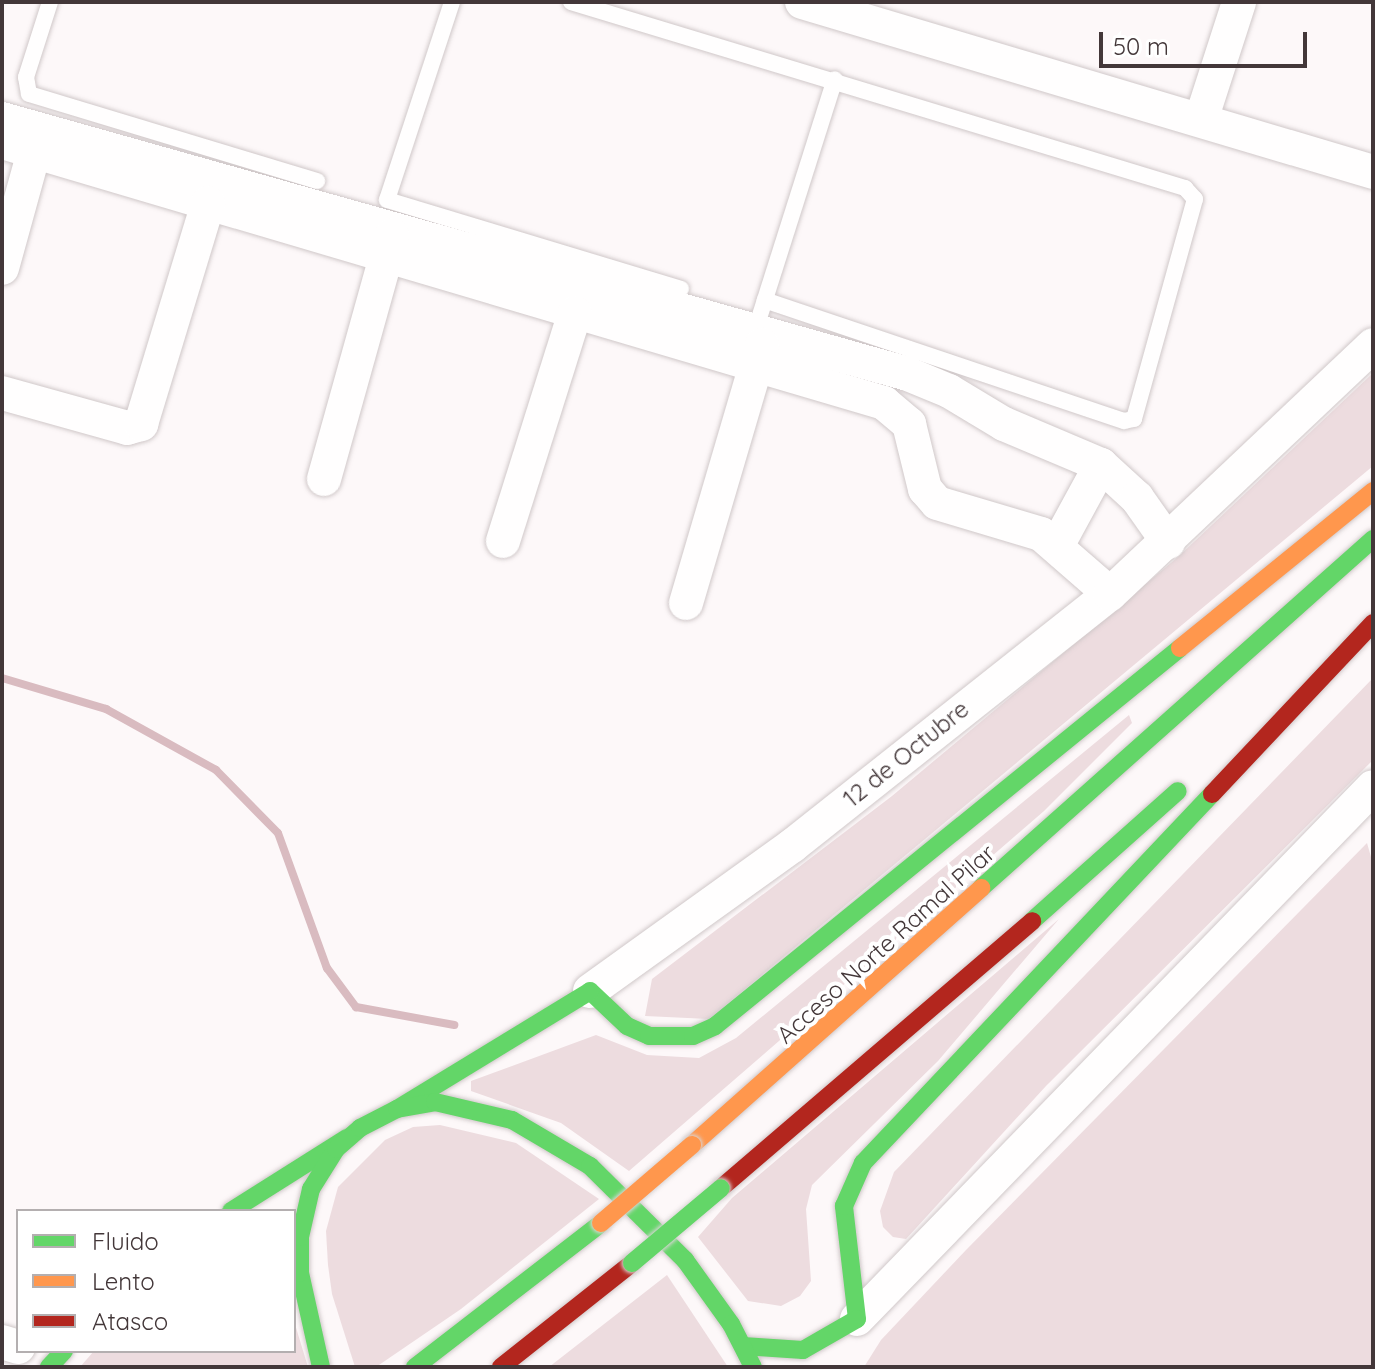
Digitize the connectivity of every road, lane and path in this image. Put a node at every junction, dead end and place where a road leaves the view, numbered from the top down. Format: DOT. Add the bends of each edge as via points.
graph roads {
  1 [pos="50,2"];
  2 [pos="452,2"];
  3 [pos="571,2"];
  4 [pos="802,2"];
  5 [pos="1239,2"];
  6 [pos="835,79"];
  7 [pos="2,119"];
  8 [pos="1201,120"];
  9 [pos="26,140"];
  10 [pos="1373,172"];
  11 [pos="317,181"];
  12 [pos="208,203"];
  13 [pos="390,242"];
  14 [pos="2,268"];
  15 [pos="681,289"];
  16 [pos="575,313"];
  17 [pos="762,321"];
  18 [pos="1373,345"];
  19 [pos="756,366"];
  20 [pos="2,393"];
  21 [pos="1101,465"];
  22 [pos="324,479"];
  23 [pos="1373,491"];
  24 [pos="1373,539"];
  25 [pos="503,541"];
  26 [pos="1168,542"];
  27 [pos="1058,544"];
  28 [pos="1110,594"];
  29 [pos="686,603"];
  30 [pos="1373,620"];
  31 [pos="1230,745"];
  32 [pos="1195,776"];
  33 [pos="1373,787"];
  34 [pos="590,991"];
  35 [pos="397,1109"];
  36 [pos="347,1138"];
  37 [pos="234,1209"];
  38 [pos="299,1302"];
  39 [pos="857,1319"];
  40 [pos="743,1346"];
  41 [pos="835,1354"];
  42 [pos="321,1367"];
  43 [pos="415,1367"];
  44 [pos="501,1367"];
  45 [pos="753,1367"];
  1 -- 11 [label="lane" via="26,77 29,94"];
  2 -- 15 [label="lane" via="387,200"];
  3 -- 6 [label="lane"];
  4 -- 8 [label="street"];
  5 -- 8 [label="street"];
  6 -- 17 [label="lane"];
  6 -- 17 [label="lane" via="1194,195 1139,413 1124,421"];
  7 -- 9 [label="street"];
  8 -- 10 [label="street"];
  9 -- 12 [label="street"];
  9 -- 13 [label="street"];
  9 -- 14 [label="street"];
  12 -- 13 [label="street"];
  12 -- 20 [label="street" via="141,424 127,428"];
  13 -- 16 [label="street"];
  13 -- 17 [label="street"];
  13 -- 22 [label="street"];
  16 -- 19 [label="street"];
  16 -- 25 [label="street"];
  17 -- 19 [label="street"];
  17 -- 21 [label="street" via="949,391 1004,424"];
  18 -- 26 [label="street, 12 de Octubre"];
  19 -- 27 [label="street" via="892,407 909,424 925,489 937,503"];
  19 -- 29 [label="street"];
  21 -- 26 [label="street" via="1137,498"];
  21 -- 27 [label="street"];
  23 -- 34 [label="main road" via="715,1026 679,1038 649,1036 627,1026"];
  24 -- 43 [label="main road, Acceso Norte Ramal Pilar, bridge" via="692,1145"];
  26 -- 28 [label="street, 12 de Octubre"];
  27 -- 28 [label="street"];
  28 -- 34 [label="street, 12 de Octubre" via="793,845"];
  30 -- 31 [label="main road"];
  30 -- 39 [label="main road" via="863,1163 844,1206"];
  32 -- 44 [label="main road, bridge" via="922,1020"];
  33 -- 39 [label="street"];
  34 -- 35 [label="main road, 12 de Octubre"];
  35 -- 36 [label="main road, 12 de Octubre"];
  35 -- 40 [label="main road" via="435,1102 473,1107 569,1151 668,1240"];
  36 -- 37 [label="main road, 12 de Octubre"];
  36 -- 38 [label="main road" via="326,1162 305,1205"];
  38 -- 42 [label="main road"];
  39 -- 40 [label="main road" via="803,1350"];
  39 -- 41 [label="main road"];
  40 -- 45 [label="main road"];
}
